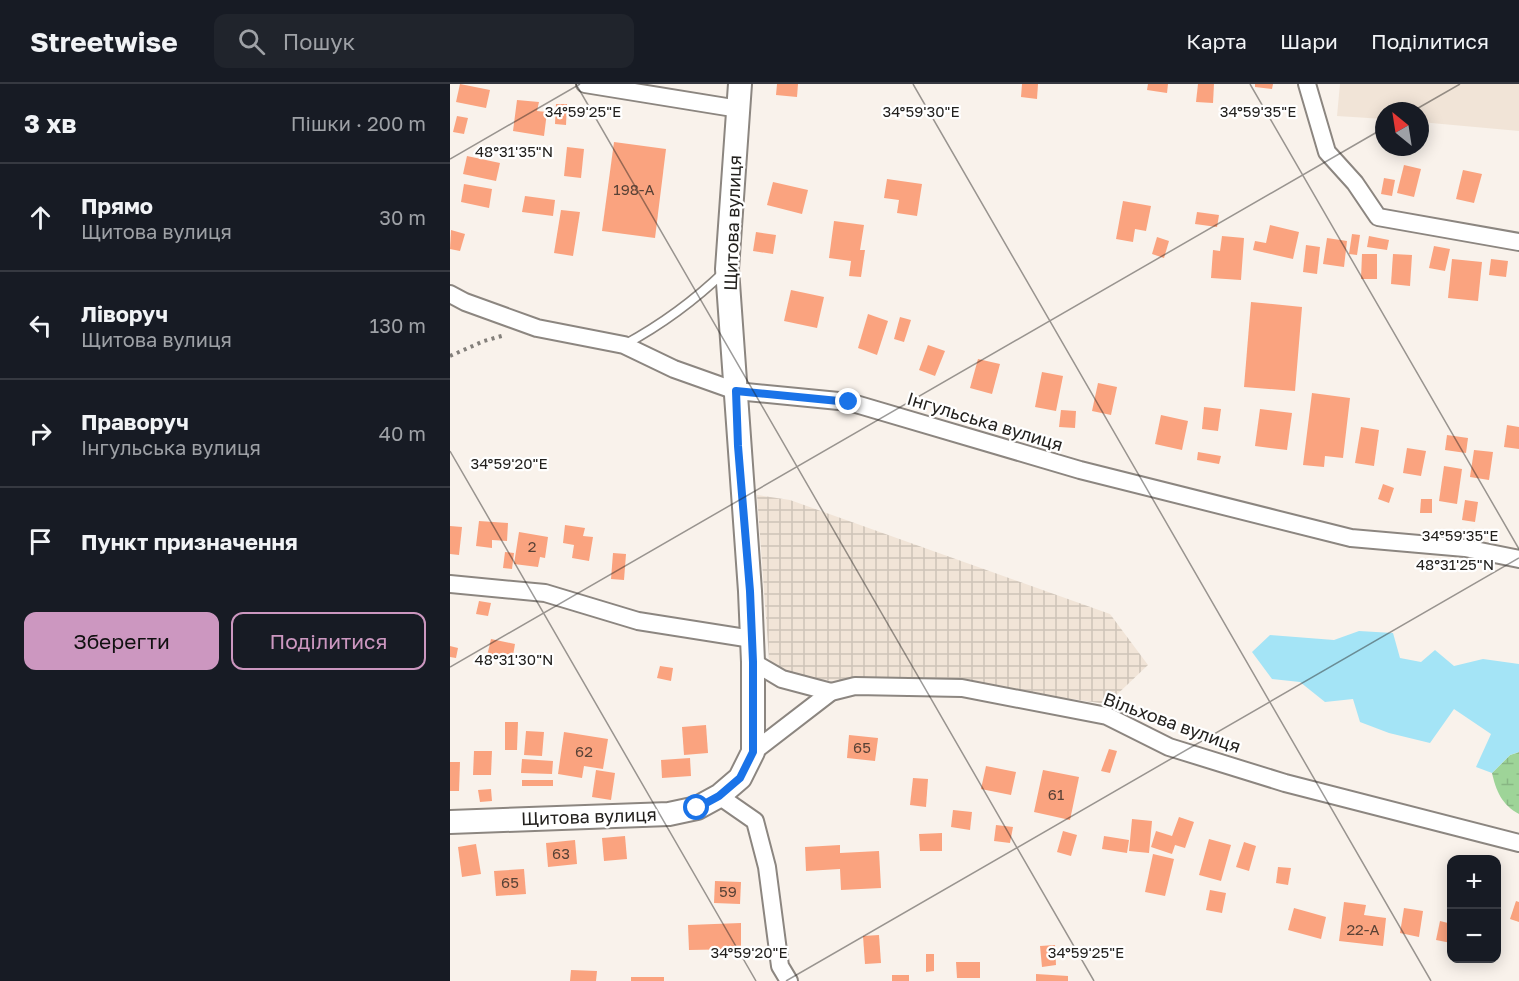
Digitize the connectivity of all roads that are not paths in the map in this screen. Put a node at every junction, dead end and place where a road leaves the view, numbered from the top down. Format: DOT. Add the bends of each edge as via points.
graph roads {
  1 [pos="585,84"];
  2 [pos="740,84"];
  3 [pos="1307,84"];
  4 [pos="739,109"];
  5 [pos="1519,242"];
  6 [pos="727,269"];
  7 [pos="450,294"];
  8 [pos="624,345"];
  9 [pos="736,391"];
  10 [pos="1519,559"];
  11 [pos="450,584"];
  12 [pos="752,639"];
  13 [pos="753,662"];
  14 [pos="831,692"];
  15 [pos="753,752"];
  16 [pos="719,796"];
  17 [pos="450,822"];
  18 [pos="1519,843"];
  19 [pos="789,981"];
  1 -- 4 [label="street"];
  2 -- 4 [label="street, Щитова вулиця"];
  3 -- 5 [label="street" via="1327,152 1355,183 1378,218"];
  4 -- 6 [label="street, Щитова вулиця"];
  6 -- 8 [label="lane" via="680,311"];
  6 -- 9 [label="street, Щитова вулиця"];
  7 -- 8 [label="street, Інгульська вулиця" via="537,328"];
  8 -- 9 [label="street, Інгульська вулиця" via="674,369"];
  9 -- 10 [label="street, Інгульська вулиця" via="849,402 1080,470 1351,538 1465,548"];
  9 -- 12 [label="street, Щитова вулиця"];
  11 -- 12 [label="street" via="545,593 638,621"];
  12 -- 13 [label="street, Щитова вулиця"];
  13 -- 14 [label="street" via="782,679"];
  13 -- 15 [label="street, Щитова вулиця"];
  14 -- 15 [label="street, Вільхова вулиця"];
  14 -- 18 [label="street, Вільхова вулиця" via="855,686 962,687 1107,716 1170,747 1285,783"];
  15 -- 16 [label="street, Щитова вулиця" via="740,778"];
  16 -- 17 [label="street, Щитова вулиця" via="697,808 669,814"];
  16 -- 19 [label="street" via="755,821 767,867 780,966"];
}
